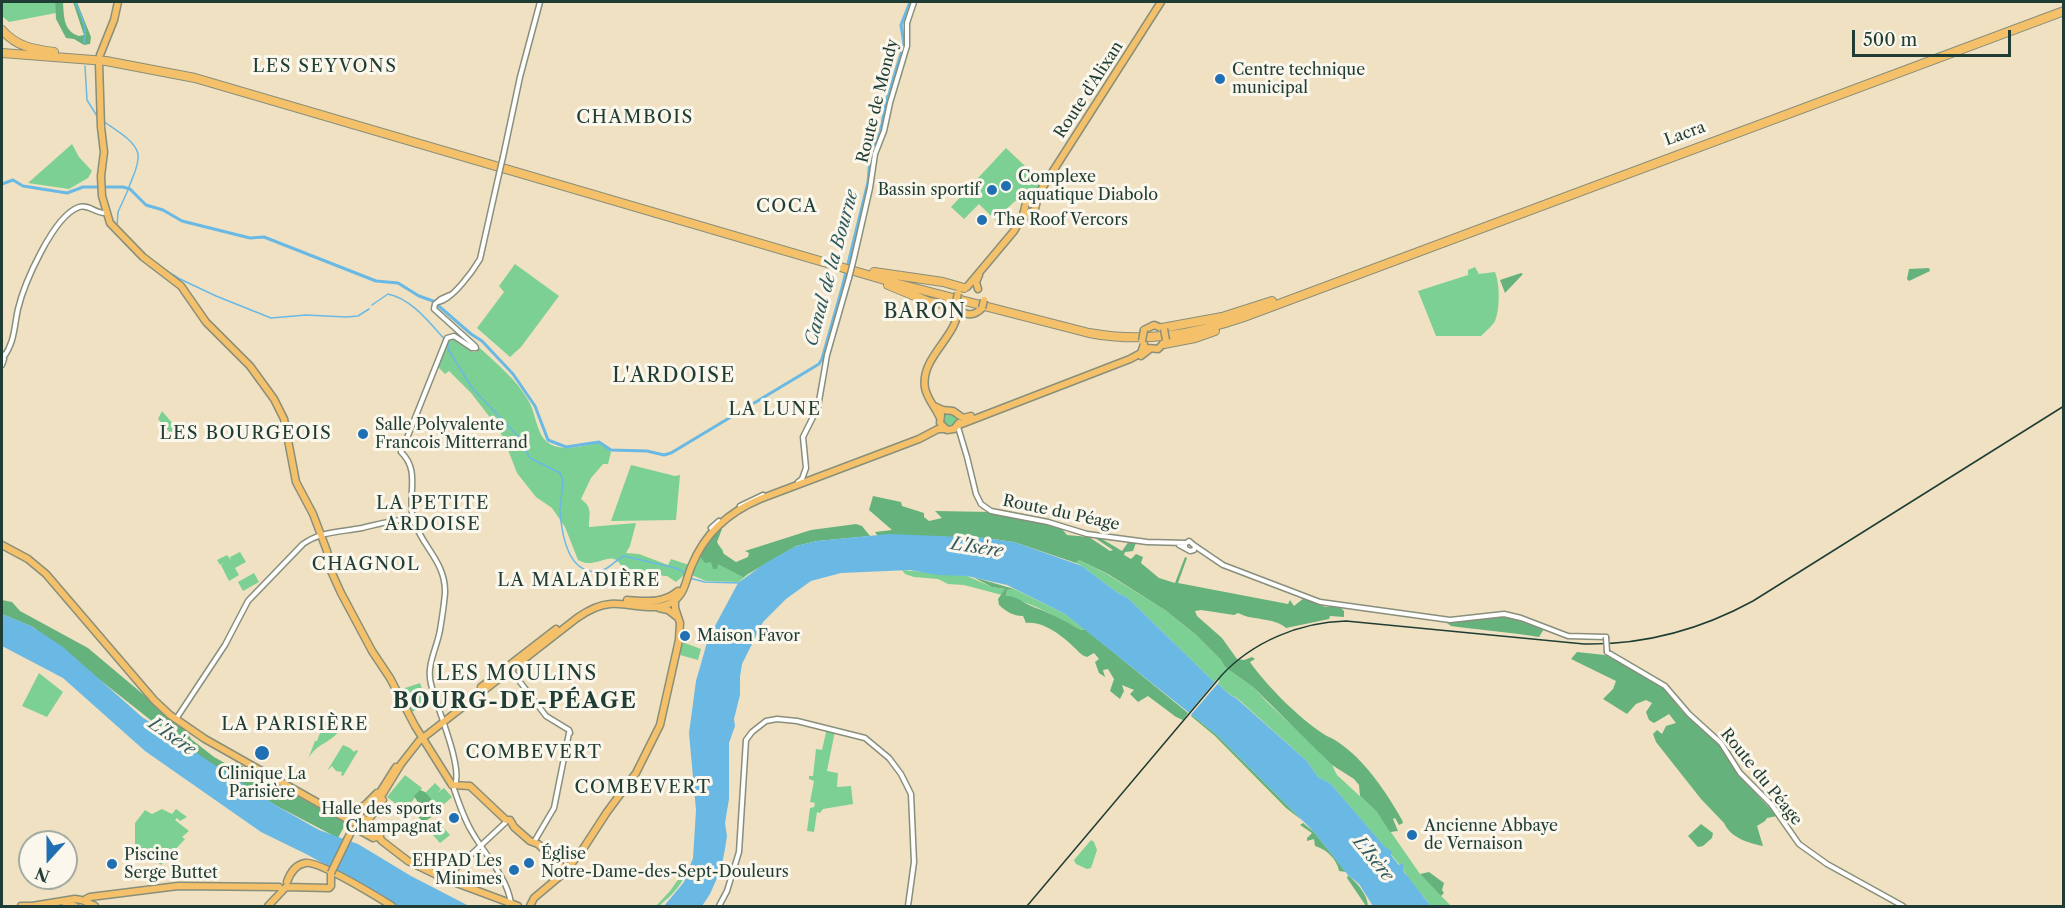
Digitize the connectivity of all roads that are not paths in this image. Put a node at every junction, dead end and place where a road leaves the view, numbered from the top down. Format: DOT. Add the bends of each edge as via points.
graph roads {
  1 [pos="118,2"];
  2 [pos="540,2"];
  3 [pos="914,2"];
  4 [pos="1161,2"];
  5 [pos="2064,9"];
  6 [pos="2,30"];
  7 [pos="2,53"];
  8 [pos="75,54"];
  9 [pos="100,55"];
  10 [pos="99,63"];
  11 [pos="1028,210"];
  12 [pos="105,211"];
  13 [pos="842,267"];
  14 [pos="864,270"];
  15 [pos="1316,286"];
  16 [pos="963,289"];
  17 [pos="978,289"];
  18 [pos="1293,298"];
  19 [pos="957,306"];
  20 [pos="967,314"];
  21 [pos="1163,328"];
  22 [pos="949,332"];
  23 [pos="1143,342"];
  24 [pos="1165,342"];
  25 [pos="1150,349"];
  26 [pos="2,355"];
  27 [pos="2,365"];
  28 [pos="1101,371"];
  29 [pos="934,405"];
  30 [pos="1004,407"];
  31 [pos="946,411"];
  32 [pos="959,416"];
  33 [pos="940,419"];
  34 [pos="958,426"];
  35 [pos="947,430"];
  36 [pos="960,437"];
  37 [pos="910,442"];
  38 [pos="413,519"];
  39 [pos="711,528"];
  40 [pos="321,535"];
  41 [pos="1185,545"];
  42 [pos="2,546"];
  43 [pos="1194,548"];
  44 [pos="687,579"];
  45 [pos="678,591"];
  46 [pos="672,602"];
  47 [pos="656,607"];
  48 [pos="677,617"];
  49 [pos="680,629"];
  50 [pos="509,668"];
  51 [pos="176,719"];
  52 [pos="441,720"];
  53 [pos="422,737"];
  54 [pos="384,783"];
  55 [pos="454,786"];
  56 [pos="370,812"];
  57 [pos="356,821"];
  58 [pos="509,823"];
  59 [pos="373,826"];
  60 [pos="380,836"];
  61 [pos="533,841"];
  62 [pos="480,845"];
  63 [pos="565,870"];
  64 [pos="447,877"];
  65 [pos="283,885"];
  66 [pos="83,901"];
  67 [pos="66,902"];
  68 [pos="511,903"];
  69 [pos="531,903"];
  70 [pos="21,906"];
  71 [pos="33,906"];
  72 [pos="75,906"];
  73 [pos="95,906"];
  74 [pos="267,906"];
  75 [pos="392,906"];
  76 [pos="518,906"];
  77 [pos="719,906"];
  78 [pos="908,906"];
  79 [pos="1903,906"];
  1 -- 9 [label="main road"];
  2 -- 38 [label="street, bridge" via="482,254 473,270 437,303 437,312 476,348 454,336 447,338 410,431 405,452 413,477"];
  3 -- 39 [label="street, Route de Mondy, bridge" via="907,23 907,46 875,154 854,258 827,355 819,404 803,437 806,468 801,480 746,502"];
  4 -- 11 [label="main road, Route d'Alixan" via="1033,202 1026,203"];
  5 -- 15 [label="highway, Lacra"];
  5 -- 18 [label="highway"];
  6 -- 8 [label="highway" via="22,46"];
  7 -- 8 [label="highway"];
  7 -- 13 [label="highway" via="106,61 195,78"];
  8 -- 14 [label="highway" via="162,67 237,86"];
  10 -- 12 [label="main road"];
  11 -- 16 [label="main road, Route d'Alixan"];
  11 -- 17 [label="main road, Route d'Alixan" via="1008,242 981,270"];
  12 -- 26 [label="street" via="85,206 76,209 48,239 21,301 12,344"];
  12 -- 40 [label="main road" via="118,234 181,286 206,322 250,366 274,399 284,419 296,482"];
  13 -- 18 [label="highway" via="1068,328 1120,337 1196,332"];
  13 -- 19 [label="highway" via="929,302"];
  14 -- 15 [label="highway" via="1071,325 1129,334 1161,334 1204,326"];
  14 -- 16 [label="highway" via="943,282"];
  15 -- 21 [label="highway" via="1222,317"];
  16 -- 17 [label="main road"];
  16 -- 19 [label="main road, bridge"];
  17 -- 20 [label="main road, bridge" via="984,300 981,308"];
  18 -- 24 [label="highway" via="1210,333"];
  19 -- 20 [label="main road"];
  19 -- 22 [label="main road"];
  20 -- 22 [label="main road"];
  21 -- 23 [label="main road, bridge" via="1152,325 1143,330"];
  21 -- 24 [label="main road, bridge"];
  22 -- 29 [label="main road" via="925,374 926,393"];
  23 -- 25 [label="main road"];
  23 -- 28 [label="main road" via="1142,351 1136,356"];
  24 -- 25 [label="main road" via="1158,349"];
  25 -- 28 [label="main road"];
  26 -- 27 [label="street"];
  28 -- 30 [label="main road"];
  29 -- 31 [label="main road"];
  29 -- 33 [label="main road"];
  30 -- 32 [label="main road" via="967,418"];
  30 -- 34 [label="main road"];
  31 -- 32 [label="main road"];
  31 -- 33 [label="main road"];
  32 -- 34 [label="main road"];
  33 -- 35 [label="main road"];
  33 -- 37 [label="main road" via="934,428"];
  34 -- 35 [label="main road"];
  34 -- 36 [label="street, Route du Péage"];
  35 -- 36 [label="street"];
  35 -- 37 [label="main road" via="938,429"];
  36 -- 41 [label="street, Route du Péage" via="976,494 991,511 1054,523 1087,534"];
  37 -- 44 [label="main road" via="742,508 702,545"];
  38 -- 40 [label="street"];
  38 -- 52 [label="street" via="436,557 445,587 429,673"];
  40 -- 51 [label="street" via="297,549 248,602"];
  40 -- 53 [label="main road" via="341,593"];
  41 -- 43 [label="street" via="1188,551"];
  41 -- 43 [label="street" via="1191,541"];
  42 -- 51 [label="main road" via="46,573 154,700"];
  43 -- 79 [label="street, Route du Péage, bridge" via="1223,565 1320,602 1450,620 1504,614 1568,636 1606,637 1607,652 1665,687 1721,743 1740,773 1771,804 1799,844"];
  44 -- 45 [label="main road"];
  44 -- 46 [label="main road" via="683,592"];
  45 -- 46 [label="main road"];
  45 -- 50 [label="main road" via="659,601 596,603"];
  46 -- 47 [label="main road"];
  46 -- 48 [label="main road"];
  46 -- 49 [label="main road"];
  47 -- 48 [label="main road"];
  47 -- 50 [label="main road" via="615,603 595,607"];
  48 -- 49 [label="main road"];
  49 -- 63 [label="main road" via="660,726 636,773"];
  50 -- 52 [label="main road"];
  50 -- 61 [label="street" via="546,716 568,732 554,808"];
  51 -- 57 [label="main road" via="213,744"];
  52 -- 53 [label="main road"];
  52 -- 55 [label="street" via="457,767"];
  53 -- 54 [label="main road" via="411,745"];
  53 -- 55 [label="main road"];
  53 -- 56 [label="main road"];
  54 -- 56 [label="main road"];
  54 -- 57 [label="main road"];
  55 -- 58 [label="main road" via="470,786"];
  55 -- 62 [label="street" via="462,813"];
  56 -- 57 [label="main road"];
  56 -- 57 [label="main road"];
  56 -- 59 [label="main road"];
  57 -- 59 [label="main road"];
  57 -- 60 [label="main road"];
  57 -- 65 [label="main road, bridge" via="324,885"];
  58 -- 61 [label="main road"];
  58 -- 62 [label="street"];
  59 -- 60 [label="main road"];
  60 -- 64 [label="main road" via="412,864"];
  61 -- 63 [label="main road"];
  62 -- 64 [label="street"];
  62 -- 68 [label="street"];
  63 -- 69 [label="main road"];
  64 -- 68 [label="main road"];
  65 -- 66 [label="main road" via="178,886"];
  65 -- 74 [label="main road"];
  65 -- 75 [label="main road" via="293,870 311,863"];
  66 -- 67 [label="main road"];
  66 -- 73 [label="main road"];
  67 -- 71 [label="main road"];
  67 -- 72 [label="main road"];
  68 -- 76 [label="main road"];
  70 -- 71 [label="main road"];
  77 -- 78 [label="street" via="739,852 747,737 770,720 802,722 867,740 894,763 911,796 914,862"];
}
